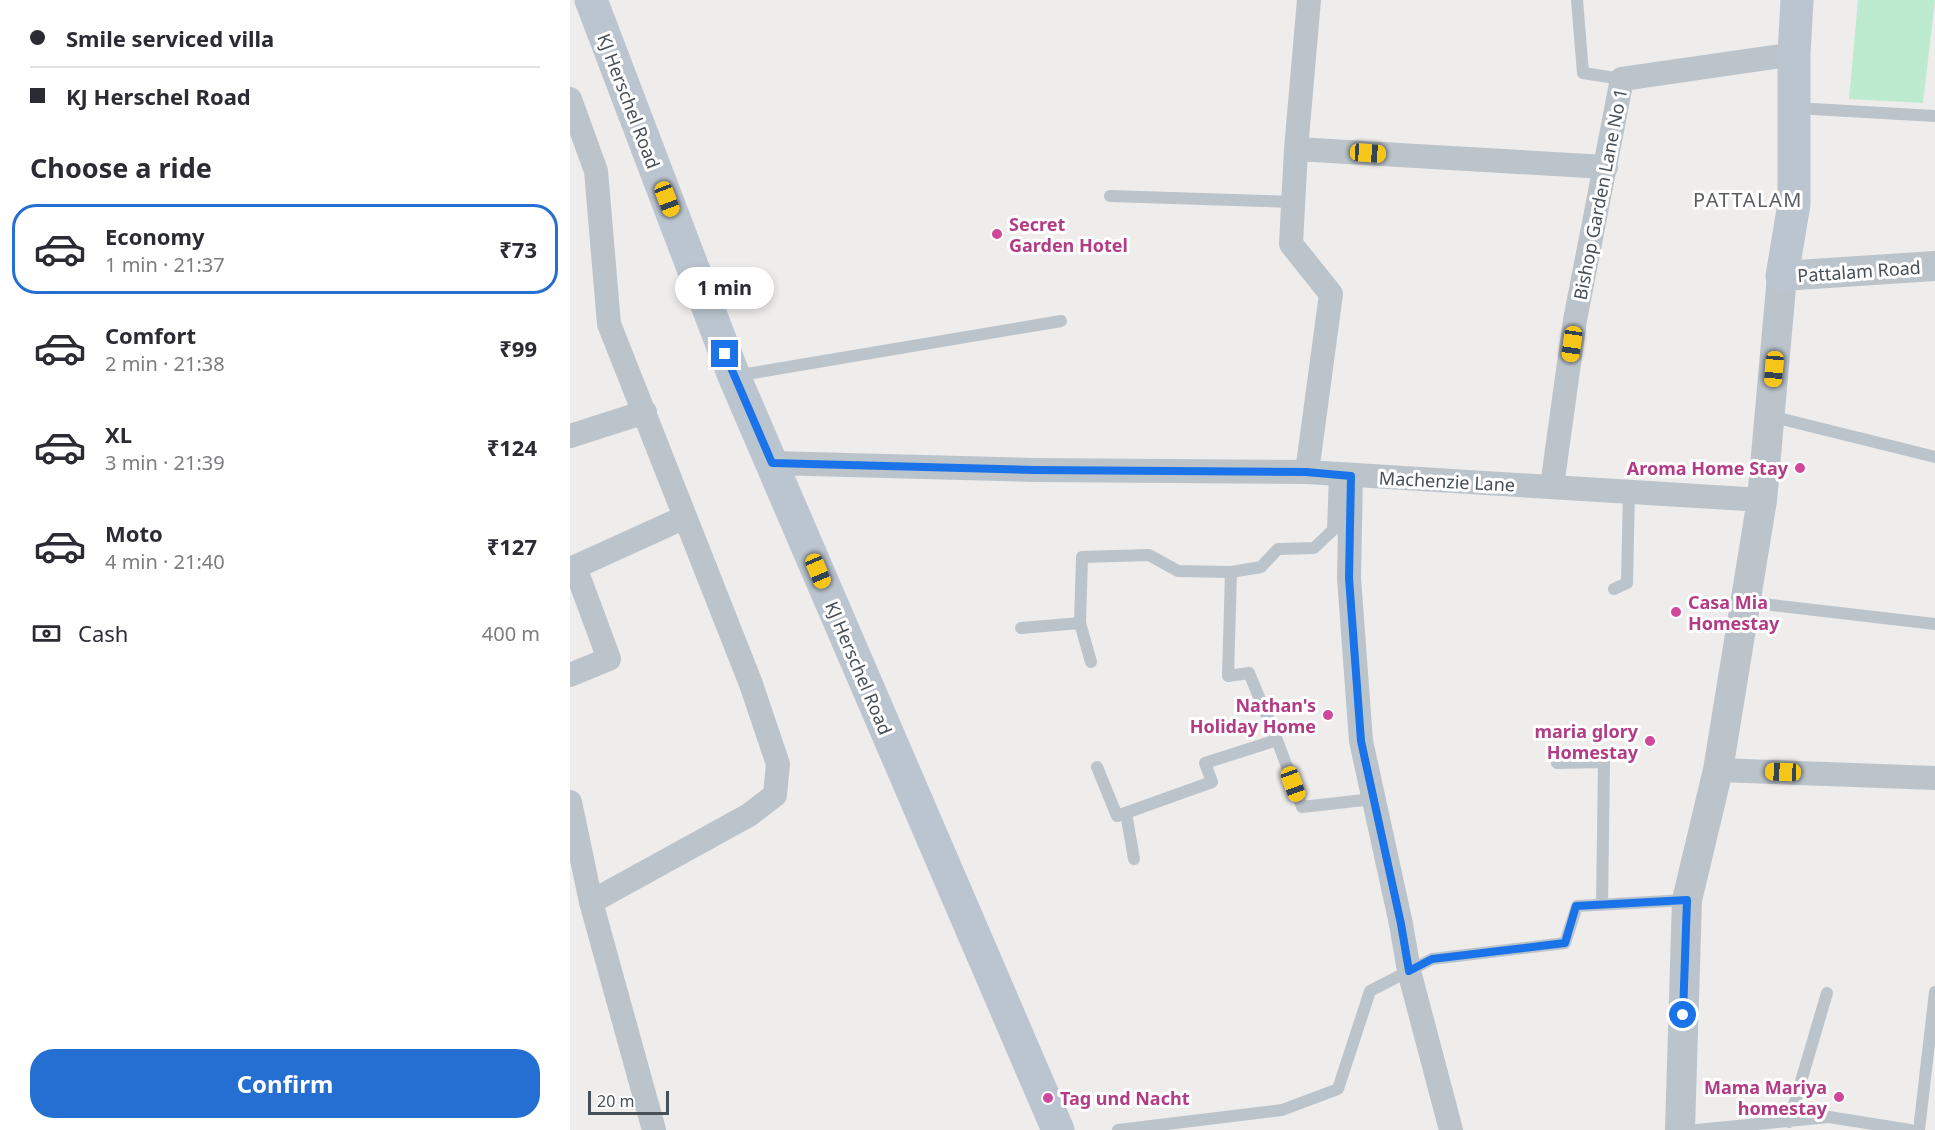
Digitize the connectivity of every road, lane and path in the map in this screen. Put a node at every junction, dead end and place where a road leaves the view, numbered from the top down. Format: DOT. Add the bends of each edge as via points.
graph roads {
  1 [pos="591,0"];
  2 [pos="1309,0"];
  3 [pos="1578,0"];
  4 [pos="1797,0"];
  5 [pos="1794,54"];
  6 [pos="1623,79"];
  7 [pos="570,99"];
  8 [pos="1794,108"];
  9 [pos="1935,116"];
  10 [pos="1296,149"];
  11 [pos="1606,167"];
  12 [pos="1110,196"];
  13 [pos="1294,202"];
  14 [pos="1935,266"];
  15 [pos="1782,276"];
  16 [pos="1060,321"];
  17 [pos="734,376"];
  18 [pos="645,412"];
  19 [pos="1770,416"];
  20 [pos="570,436"];
  21 [pos="1935,457"];
  22 [pos="772,463"];
  23 [pos="1306,472"];
  24 [pos="1343,475"];
  25 [pos="1552,486"];
  26 [pos="1629,491"];
  27 [pos="1762,500"];
  28 [pos="686,517"];
  29 [pos="1231,572"];
  30 [pos="1614,589"];
  31 [pos="1745,602"];
  32 [pos="1080,623"];
  33 [pos="1935,624"];
  34 [pos="1021,628"];
  35 [pos="1091,662"];
  36 [pos="570,675"];
  37 [pos="1277,740"];
  38 [pos="1557,762"];
  39 [pos="1097,767"];
  40 [pos="1718,770"];
  41 [pos="1935,778"];
  42 [pos="1373,799"];
  43 [pos="570,802"];
  44 [pos="1126,813"];
  45 [pos="1134,859"];
  46 [pos="1687,900"];
  47 [pos="591,902"];
  48 [pos="1602,905"];
  49 [pos="1409,971"];
  50 [pos="1935,992"];
  51 [pos="1827,993"];
  52 [pos="1789,1122"];
  53 [pos="654,1130"];
  54 [pos="1058,1130"];
  55 [pos="1118,1130"];
  56 [pos="1451,1130"];
  57 [pos="1680,1130"];
  58 [pos="1698,1130"];
  59 [pos="1910,1130"];
  60 [pos="1919,1130"];
  1 -- 17 [label="main road, KJ Herschel Road"];
  2 -- 10 [label="street"];
  3 -- 6 [label="lane, Bishop Garden Lane No 1" via="1583,73"];
  4 -- 5 [label="main road"];
  5 -- 6 [label="street, Bishop Garden Lane No 1"];
  5 -- 8 [label="main road"];
  6 -- 11 [label="street, Bishop Garden Lane No 1"];
  7 -- 18 [label="street" via="596,171 609,324"];
  8 -- 9 [label="lane"];
  8 -- 15 [label="main road" via="1794,204"];
  10 -- 11 [label="street"];
  10 -- 13 [label="street"];
  11 -- 25 [label="street, Bishop Garden Lane No 1" via="1575,320"];
  12 -- 13 [label="lane"];
  13 -- 23 [label="street" via="1291,244 1330,294"];
  14 -- 15 [label="street, Pattalam Road"];
  15 -- 19 [label="street"];
  16 -- 17 [label="lane"];
  17 -- 22 [label="main road, KJ Herschel Road"];
  18 -- 20 [label="street"];
  18 -- 28 [label="street"];
  19 -- 21 [label="lane"];
  19 -- 27 [label="street"];
  22 -- 23 [label="street, Machenzie Lane"];
  22 -- 54 [label="main road, KJ Herschel Road"];
  23 -- 24 [label="street, Machenzie Lane"];
  24 -- 25 [label="street, Machenzie Lane"];
  24 -- 29 [label="lane" via="1333,530 1314,548 1278,549 1261,567"];
  24 -- 42 [label="street" via="1361,741"];
  25 -- 26 [label="street, Machenzie Lane"];
  26 -- 27 [label="street, Machenzie Lane"];
  26 -- 30 [label="lane" via="1627,583"];
  27 -- 31 [label="street"];
  28 -- 36 [label="street" via="575,567 609,659"];
  28 -- 47 [label="street" via="751,684 777,764 775,795 749,815"];
  29 -- 32 [label="lane" via="1178,571 1149,555 1082,557"];
  29 -- 37 [label="lane" via="1228,676 1249,673"];
  31 -- 33 [label="lane"];
  31 -- 40 [label="street"];
  32 -- 34 [label="lane"];
  32 -- 35 [label="lane"];
  37 -- 42 [label="lane" via="1302,807"];
  37 -- 44 [label="lane" via="1205,763 1212,782"];
  38 -- 48 [label="lane" via="1604,762"];
  39 -- 44 [label="lane" via="1117,816"];
  40 -- 41 [label="street"];
  40 -- 46 [label="street"];
  42 -- 49 [label="street"];
  43 -- 47 [label="street"];
  44 -- 45 [label="lane"];
  46 -- 48 [label="lane"];
  46 -- 57 [label="street"];
  47 -- 53 [label="street"];
  48 -- 49 [label="lane" via="1576,906 1565,943 1432,959"];
  49 -- 55 [label="lane" via="1370,991 1338,1089 1282,1110"];
  49 -- 56 [label="street"];
  50 -- 60 [label="lane"];
  51 -- 52 [label="lane"];
  52 -- 58 [label="lane"];
  52 -- 59 [label="lane" via="1829,1117"];
}
